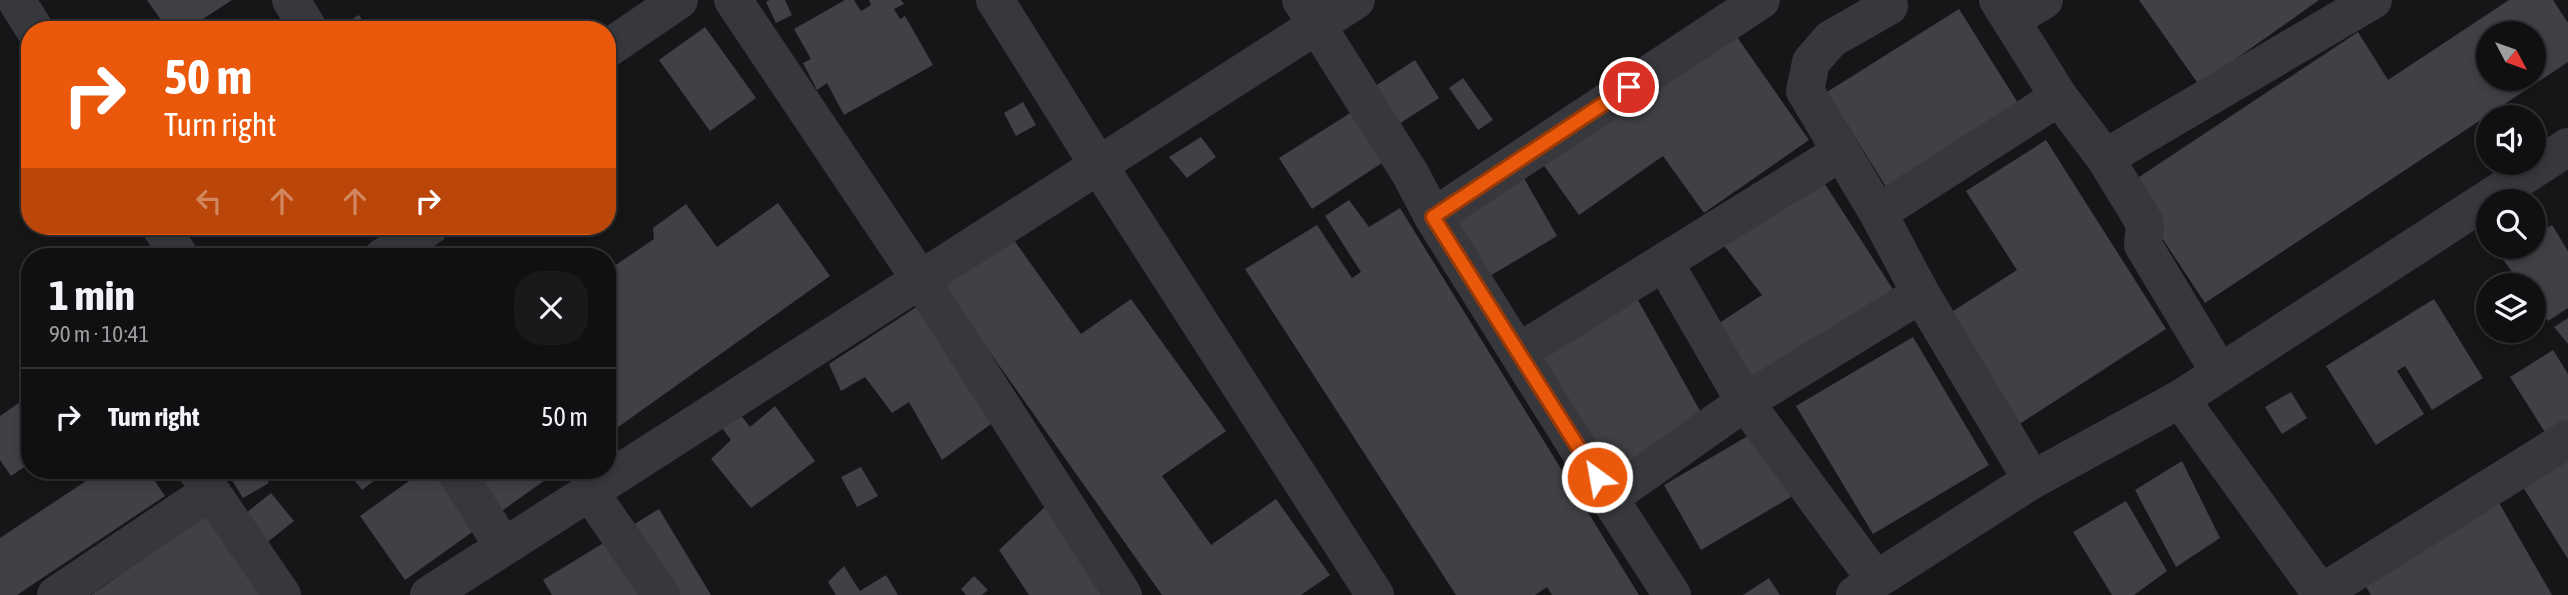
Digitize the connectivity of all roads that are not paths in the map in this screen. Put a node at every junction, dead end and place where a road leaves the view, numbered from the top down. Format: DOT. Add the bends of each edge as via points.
graph roads {
  1 [pos="16,0"];
  2 [pos="291,0"];
  3 [pos="679,0"];
  4 [pos="733,0"];
  5 [pos="995,0"];
  6 [pos="1356,0"];
  7 [pos="1761,0"];
  8 [pos="2373,0"];
  9 [pos="1891,2"];
  10 [pos="2018,6"];
  11 [pos="1309,13"];
  12 [pos="29,21"];
  13 [pos="304,21"];
  14 [pos="616,43"];
  15 [pos="2059,96"];
  16 [pos="2568,147"];
  17 [pos="1841,152"];
  18 [pos="2105,158"];
  19 [pos="1099,166"];
  20 [pos="1878,212"];
  21 [pos="1433,217"];
  22 [pos="416,235"];
  23 [pos="397,248"];
  24 [pos="1664,262"];
  25 [pos="920,279"];
  26 [pos="1921,293"];
  27 [pos="1519,352"];
  28 [pos="2220,373"];
  29 [pos="2180,398"];
  30 [pos="1745,402"];
  31 [pos="2568,439"];
  32 [pos="616,474"];
  33 [pos="460,479"];
  34 [pos="608,479"];
  35 [pos="2032,480"];
  36 [pos="204,481"];
  37 [pos="589,491"];
  38 [pos="1609,498"];
  39 [pos="504,547"];
  40 [pos="1865,587"];
  41 [pos="2320,594"];
  42 [pos="56,595"];
  43 [pos="282,595"];
  44 [pos="429,595"];
  45 [pos="661,595"];
  46 [pos="1123,595"];
  47 [pos="1375,595"];
  48 [pos="1672,595"];
  1 -- 12 [label="street"];
  2 -- 13 [label="street"];
  3 -- 14 [label="street"];
  4 -- 25 [label="street"];
  5 -- 19 [label="street"];
  6 -- 11 [label="street"];
  7 -- 21 [label="street"];
  8 -- 18 [label="street"];
  9 -- 17 [label="street" via="1831,39 1811,62 1805,91"];
  10 -- 15 [label="street"];
  11 -- 19 [label="street"];
  11 -- 21 [label="street"];
  15 -- 18 [label="street"];
  15 -- 20 [label="street"];
  16 -- 28 [label="street"];
  17 -- 20 [label="street"];
  17 -- 24 [label="street"];
  18 -- 28 [label="street" via="2144,224 2143,245"];
  19 -- 25 [label="street"];
  19 -- 47 [label="street"];
  20 -- 26 [label="street"];
  21 -- 27 [label="street"];
  22 -- 23 [label="street"];
  24 -- 27 [label="street"];
  24 -- 30 [label="street"];
  25 -- 32 [label="street"];
  25 -- 46 [label="street"];
  26 -- 30 [label="street"];
  26 -- 35 [label="street"];
  27 -- 38 [label="street"];
  28 -- 29 [label="street"];
  29 -- 35 [label="street"];
  29 -- 41 [label="street"];
  30 -- 38 [label="street"];
  30 -- 40 [label="street"];
  31 -- 41 [label="street"];
  33 -- 39 [label="street"];
  34 -- 37 [label="street"];
  35 -- 40 [label="street"];
  36 -- 42 [label="street"];
  36 -- 43 [label="street"];
  37 -- 39 [label="street"];
  37 -- 45 [label="street"];
  38 -- 48 [label="street"];
  39 -- 44 [label="street"];
}
